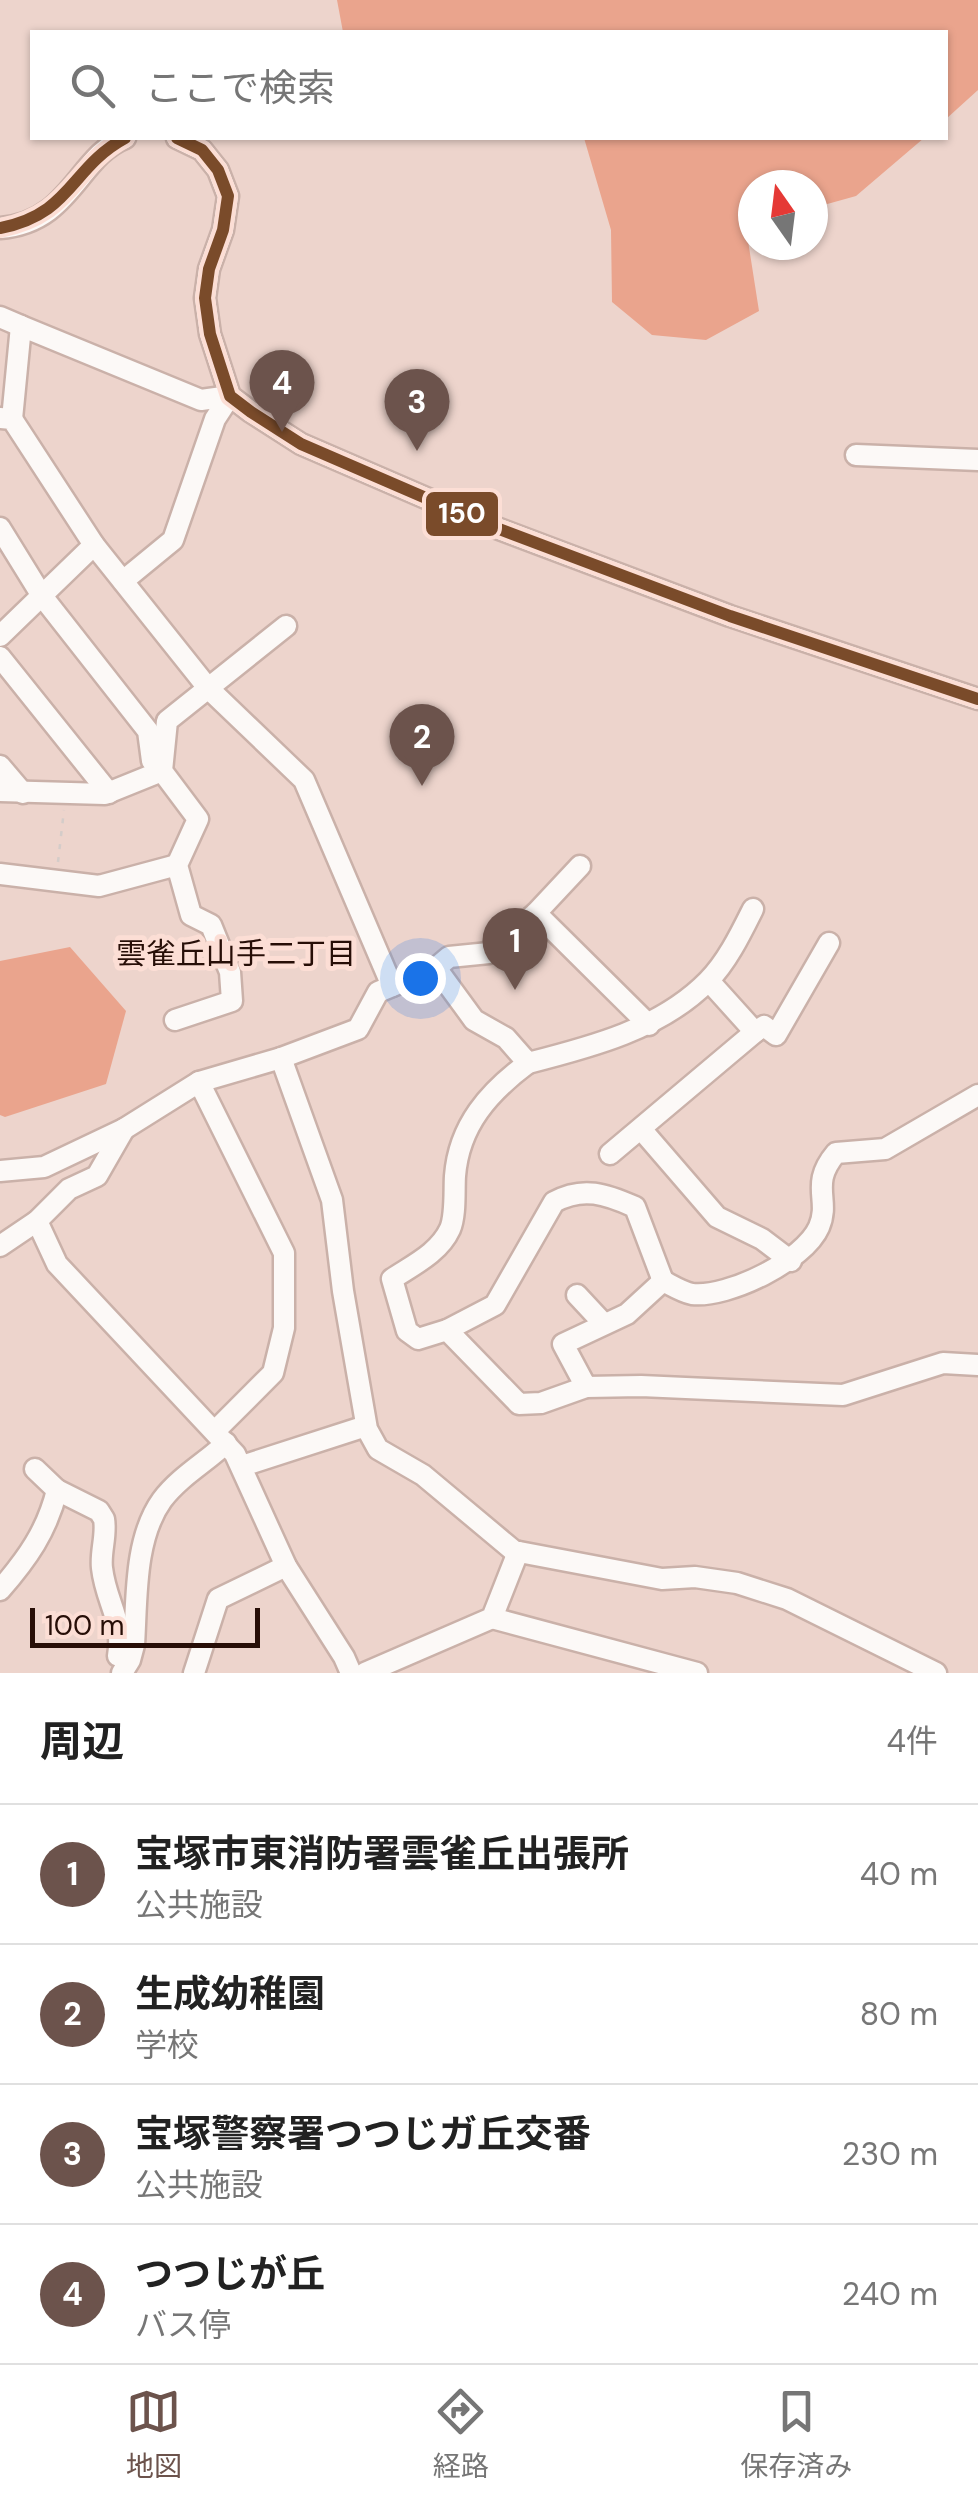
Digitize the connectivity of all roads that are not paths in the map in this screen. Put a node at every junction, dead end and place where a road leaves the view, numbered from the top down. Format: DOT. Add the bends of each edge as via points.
graph roads {
  1 [pos="123,140"];
  2 [pos="181,140"];
  3 [pos="0,228"];
  4 [pos="0,318"];
  5 [pos="21,326"];
  6 [pos="230,396"];
  7 [pos="6,418"];
  8 [pos="856,455"];
  9 [pos="978,460"];
  10 [pos="0,528"];
  11 [pos="94,544"];
  12 [pos="123,581"];
  13 [pos="42,596"];
  14 [pos="286,626"];
  15 [pos="0,636"];
  16 [pos="0,657"];
  17 [pos="208,688"];
  18 [pos="973,690"];
  19 [pos="0,766"];
  20 [pos="162,771"];
  21 [pos="0,792"];
  22 [pos="110,792"];
  23 [pos="23,793"];
  24 [pos="177,865"];
  25 [pos="580,866"];
  26 [pos="0,874"];
  27 [pos="754,910"];
  28 [pos="536,912"];
  29 [pos="829,943"];
  30 [pos="436,968"];
  31 [pos="709,981"];
  32 [pos="392,986"];
  33 [pos="175,1020"];
  34 [pos="649,1025"];
  35 [pos="755,1032"];
  36 [pos="281,1058"];
  37 [pos="528,1063"];
  38 [pos="199,1082"];
  39 [pos="978,1095"];
  40 [pos="124,1129"];
  41 [pos="641,1129"];
  42 [pos="610,1154"];
  43 [pos="4,1174"];
  44 [pos="37,1221"];
  45 [pos="0,1246"];
  46 [pos="792,1260"];
  47 [pos="662,1282"];
  48 [pos="577,1295"];
  49 [pos="604,1324"];
  50 [pos="447,1330"];
  51 [pos="978,1365"];
  52 [pos="586,1388"];
  53 [pos="366,1426"];
  54 [pos="221,1437"];
  55 [pos="242,1466"];
  56 [pos="35,1470"];
  57 [pos="57,1490"];
  58 [pos="518,1552"];
  59 [pos="286,1566"];
  60 [pos="0,1590"];
  61 [pos="492,1618"];
  62 [pos="108,1673"];
  63 [pos="122,1673"];
  64 [pos="194,1673"];
  65 [pos="350,1673"];
  66 [pos="366,1673"];
  67 [pos="698,1673"];
  68 [pos="936,1673"];
  1 -- 3 [label="street" via="38,217"];
  2 -- 6 [label="street" via="202,150 228,196 205,298"];
  4 -- 5 [label="street"];
  5 -- 6 [label="street" via="201,400"];
  5 -- 7 [label="street"];
  6 -- 12 [label="street" via="173,540"];
  6 -- 18 [label="street" via="301,444 486,524 730,616"];
  7 -- 11 [label="street"];
  8 -- 9 [label="street"];
  10 -- 13 [label="street"];
  11 -- 12 [label="street"];
  11 -- 13 [label="street"];
  12 -- 17 [label="street"];
  13 -- 15 [label="street"];
  13 -- 20 [label="street" via="148,731 152,760"];
  14 -- 17 [label="street"];
  16 -- 22 [label="street"];
  17 -- 20 [label="street" via="167,721"];
  17 -- 32 [label="street" via="304,780"];
  19 -- 23 [label="street"];
  20 -- 22 [label="street"];
  20 -- 24 [label="street" via="198,820"];
  21 -- 23 [label="street"];
  22 -- 23 [label="street"];
  24 -- 26 [label="street" via="99,886"];
  24 -- 33 [label="street" via="191,915 211,925 230,972 232,1000"];
  25 -- 28 [label="street"];
  27 -- 31 [label="street"];
  28 -- 30 [label="street" via="489,953 450,956"];
  28 -- 34 [label="street"];
  29 -- 35 [label="street" via="776,1035 764,1026"];
  30 -- 32 [label="street"];
  30 -- 37 [label="street" via="474,1020 506,1038"];
  31 -- 34 [label="street"];
  31 -- 35 [label="street"];
  32 -- 36 [label="street" via="378,992 358,1028"];
  34 -- 37 [label="street"];
  35 -- 41 [label="street"];
  36 -- 38 [label="street"];
  36 -- 53 [label="street" via="332,1200"];
  37 -- 50 [label="street" via="496,1087 457,1149 451,1227 434,1251 392,1279 408,1330 418,1339"];
  38 -- 40 [label="street"];
  38 -- 54 [label="street" via="284,1253 284,1328 273,1373"];
  39 -- 46 [label="street" via="885,1150 836,1153 822,1170 820,1226"];
  40 -- 43 [label="street" via="44,1167"];
  40 -- 44 [label="street" via="96,1176 69,1189"];
  41 -- 42 [label="street"];
  41 -- 46 [label="street" via="718,1217"];
  44 -- 45 [label="street"];
  44 -- 54 [label="street" via="56,1264"];
  46 -- 47 [label="street" via="730,1288 692,1294"];
  47 -- 49 [label="street" via="627,1314"];
  47 -- 50 [label="street" via="636,1206 602,1192 570,1194 554,1202 495,1304"];
  48 -- 49 [label="street"];
  49 -- 52 [label="street" via="564,1344"];
  50 -- 52 [label="street" via="519,1404 541,1404"];
  51 -- 52 [label="street" via="943,1362 842,1395"];
  53 -- 55 [label="street"];
  53 -- 58 [label="street" via="378,1449"];
  54 -- 55 [label="street"];
  54 -- 63 [label="street" via="152,1518 134,1645"];
  55 -- 59 [label="street"];
  56 -- 57 [label="street"];
  57 -- 60 [label="street" via="42,1535"];
  57 -- 62 [label="street" via="104,1519 102,1574 121,1640"];
  58 -- 61 [label="street"];
  58 -- 68 [label="street" via="662,1580 738,1582 787,1599"];
  59 -- 64 [label="street" via="218,1599"];
  59 -- 65 [label="street"];
  61 -- 66 [label="street"];
  61 -- 67 [label="street"];
}
